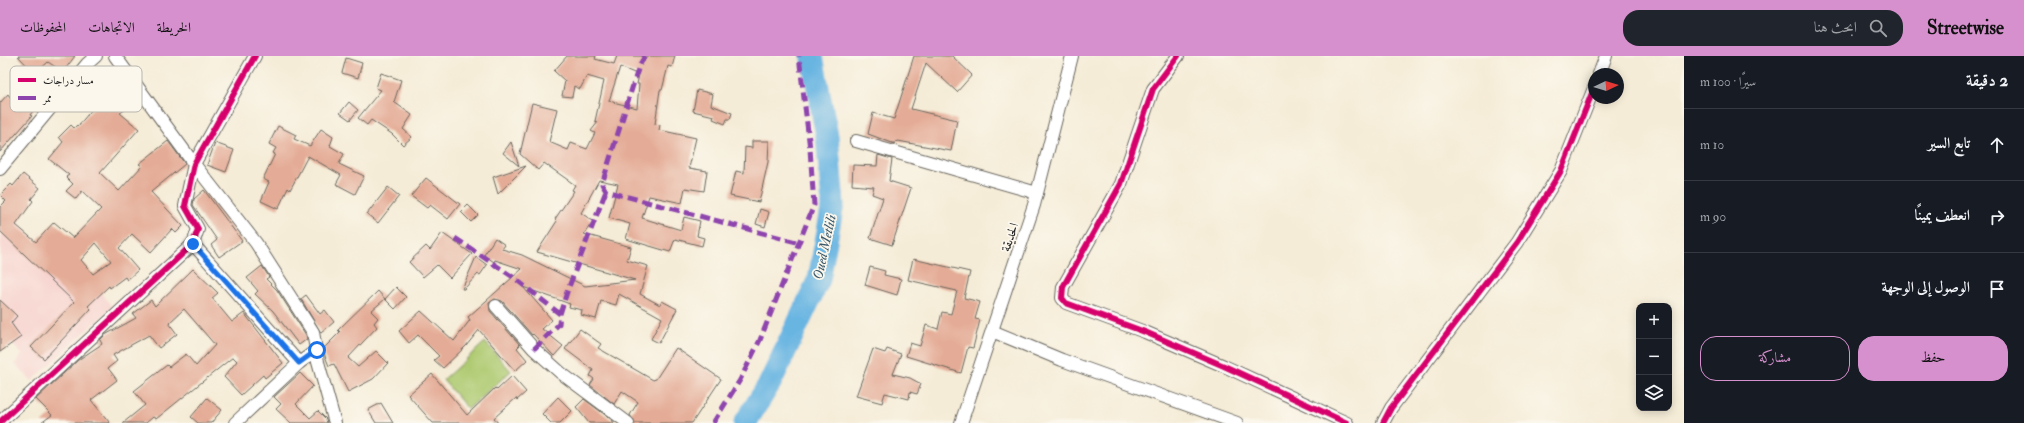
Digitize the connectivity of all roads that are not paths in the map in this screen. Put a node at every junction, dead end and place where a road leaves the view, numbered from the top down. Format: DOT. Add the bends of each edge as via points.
graph roads {
  1 [pos="96,56"];
  2 [pos="115,56"];
  3 [pos="255,56"];
  4 [pos="1072,56"];
  5 [pos="1178,56"];
  6 [pos="1606,56"];
  7 [pos="85,66"];
  8 [pos="122,66"];
  9 [pos="1601,68"];
  10 [pos="142,93"];
  11 [pos="1588,103"];
  12 [pos="47,112"];
  13 [pos="856,141"];
  14 [pos="194,164"];
  15 [pos="0,169"];
  16 [pos="1037,193"];
  17 [pos="193,244"];
  18 [pos="496,306"];
  19 [pos="992,330"];
  20 [pos="317,350"];
  21 [pos="299,363"];
  22 [pos="0,422"];
  23 [pos="236,423"];
  24 [pos="335,423"];
  25 [pos="628,423"];
  26 [pos="961,423"];
  27 [pos="1237,423"];
  28 [pos="1347,423"];
  29 [pos="1383,423"];
  1 -- 7 [label="street"];
  2 -- 8 [label="street"];
  3 -- 14 [label="street"];
  4 -- 16 [label="street, الحديقة"];
  5 -- 28 [label="street" via="1153,89 1121,184 1063,287 1062,298 1066,303 1145,332"];
  6 -- 9 [label="street"];
  10 -- 14 [label="street"];
  11 -- 29 [label="street" via="1561,171 1521,236 1391,408"];
  12 -- 15 [label="street"];
  13 -- 16 [label="street"];
  14 -- 17 [label="street" via="184,206 198,229"];
  14 -- 20 [label="street" via="256,243 313,332"];
  16 -- 19 [label="street, الحديقة"];
  17 -- 21 [label="street"];
  17 -- 22 [label="street"];
  18 -- 25 [label="street" via="534,349 561,373"];
  19 -- 26 [label="street, الحديقة"];
  19 -- 27 [label="street" via="1062,360"];
  20 -- 21 [label="street"];
  20 -- 24 [label="street"];
  21 -- 23 [label="street"];
}
